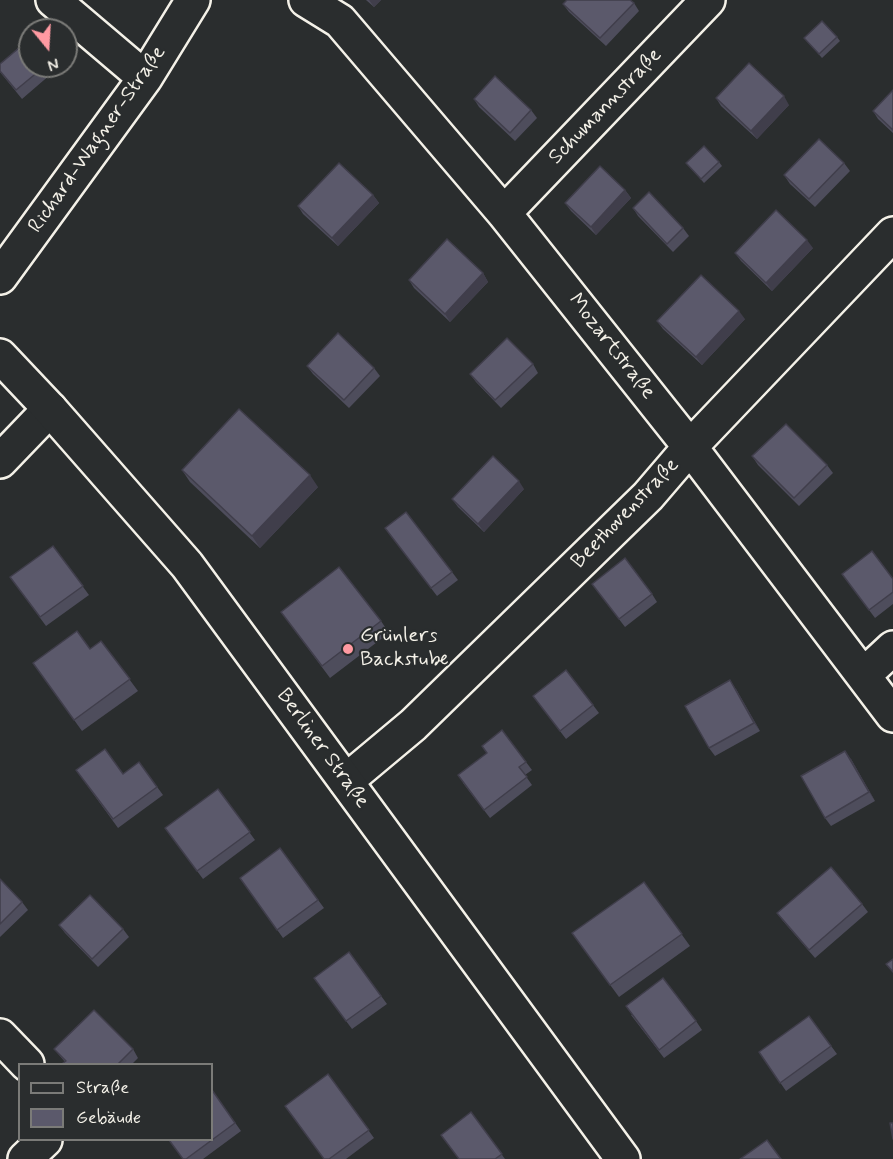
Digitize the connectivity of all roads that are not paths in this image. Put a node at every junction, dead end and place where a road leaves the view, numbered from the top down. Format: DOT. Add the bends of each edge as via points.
graph roads {
  1 [pos="53,0"];
  2 [pos="193,0"];
  3 [pos="306,0"];
  4 [pos="708,0"];
  5 [pos="146,78"];
  6 [pos="504,213"];
  7 [pos="893,234"];
  8 [pos="0,277"];
  9 [pos="0,356"];
  10 [pos="50,409"];
  11 [pos="690,447"];
  12 [pos="0,461"];
  13 [pos="893,648"];
  14 [pos="864,675"];
  15 [pos="893,715"];
  16 [pos="346,781"];
  17 [pos="0,1036"];
  18 [pos="25,1063"];
  19 [pos="44,1141"];
  20 [pos="25,1159"];
  21 [pos="623,1159"];
  1 -- 5 [label="street"];
  2 -- 5 [label="street, Richard-Wagner-Straße"];
  3 -- 6 [label="street, Mozartstraße" via="340,21"];
  4 -- 6 [label="street, Schumannstraße"];
  5 -- 8 [label="street, Richard-Wagner-Straße"];
  6 -- 11 [label="street, Mozartstraße"];
  7 -- 11 [label="street, Beethovenstraße"];
  9 -- 10 [label="street, Berliner Straße"];
  10 -- 12 [label="street"];
  10 -- 16 [label="street, Berliner Straße" via="187,566"];
  11 -- 14 [label="street, Mozartstraße"];
  11 -- 16 [label="street, Beethovenstraße" via="648,496 413,725"];
  13 -- 14 [label="street"];
  14 -- 15 [label="street, Mozartstraße"];
  16 -- 21 [label="street, Berliner Straße"];
  17 -- 18 [label="street"];
  19 -- 20 [label="street"];
}
